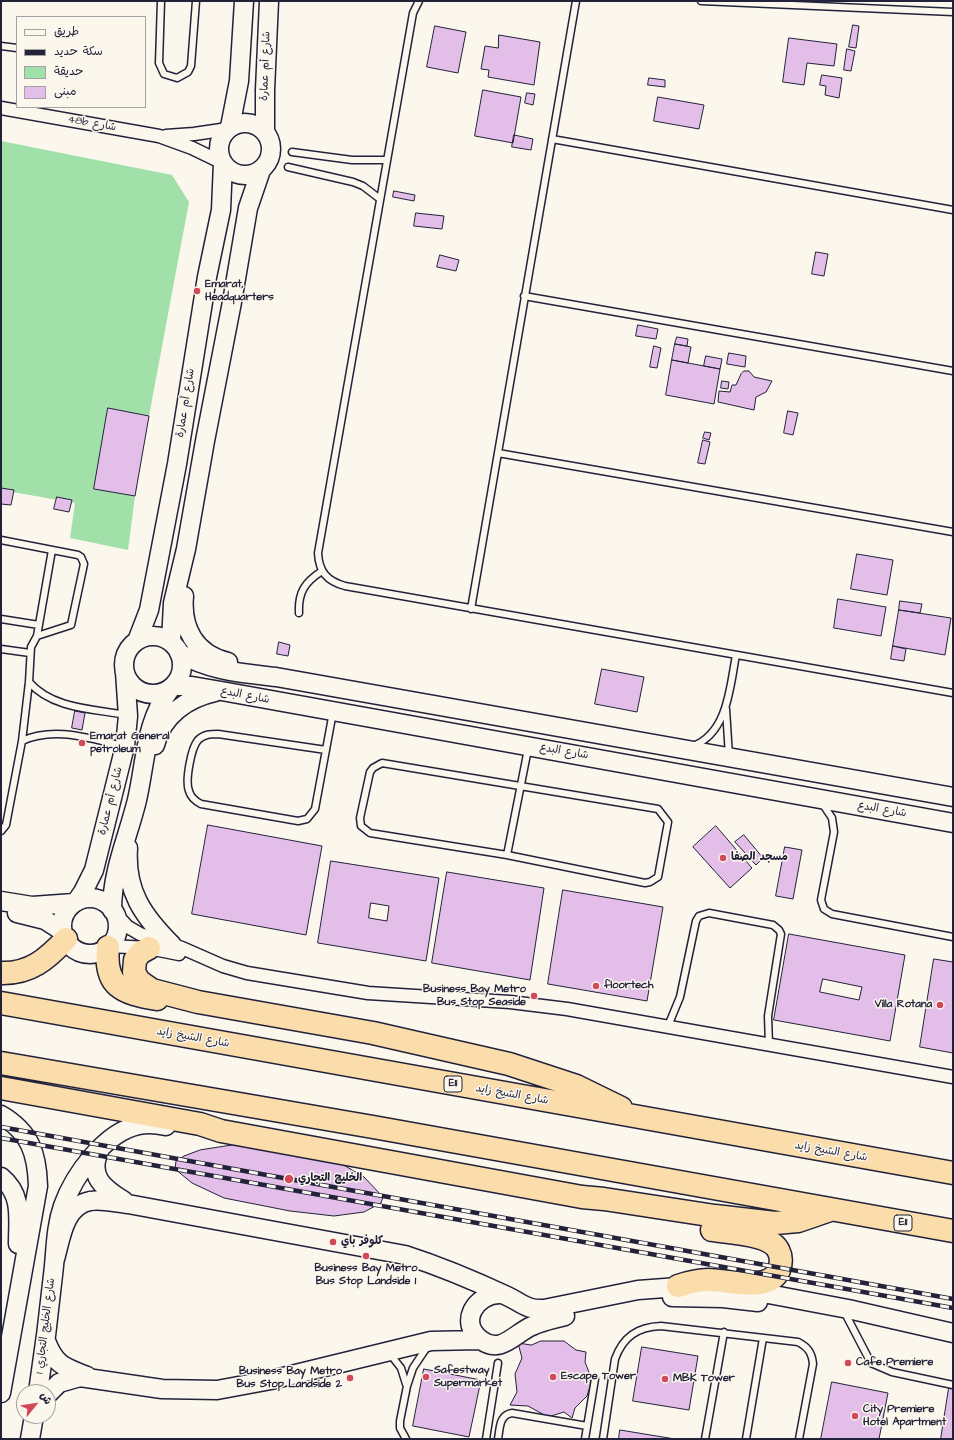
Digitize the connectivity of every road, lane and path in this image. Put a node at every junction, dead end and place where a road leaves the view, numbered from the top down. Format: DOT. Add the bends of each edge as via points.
graph roads {
  1 [pos="161,1"];
  2 [pos="196,1"];
  3 [pos="268,1"];
  4 [pos="419,1"];
  5 [pos="576,1"];
  6 [pos="701,1"];
  7 [pos="242,3"];
  8 [pos="847,4"];
  9 [pos="953,12"];
  10 [pos="1,46"];
  11 [pos="16,48"];
  12 [pos="1,108"];
  13 [pos="229,128"];
  14 [pos="265,132"];
  15 [pos="159,136"];
  16 [pos="552,139"];
  17 [pos="292,152"];
  18 [pos="386,160"];
  19 [pos="223,163"];
  20 [pos="288,167"];
  21 [pos="261,170"];
  22 [pos="380,199"];
  23 [pos="953,210"];
  24 [pos="524,296"];
  25 [pos="953,371"];
  26 [pos="498,453"];
  27 [pos="953,532"];
  28 [pos="1,540"];
  29 [pos="186,549"];
  30 [pos="52,550"];
  31 [pos="322,570"];
  32 [pos="471,609"];
  33 [pos="299,613"];
  34 [pos="1,618"];
  35 [pos="39,624"];
  36 [pos="37,636"];
  37 [pos="137,641"];
  38 [pos="175,648"];
  39 [pos="1,649"];
  40 [pos="30,653"];
  41 [pos="736,655"];
  42 [pos="125,672"];
  43 [pos="276,678"];
  44 [pos="29,682"];
  45 [pos="172,687"];
  46 [pos="227,692"];
  47 [pos="953,693"];
  48 [pos="726,704"];
  49 [pos="333,712"];
  50 [pos="128,716"];
  51 [pos="22,741"];
  52 [pos="529,745"];
  53 [pos="125,746"];
  54 [pos="686,749"];
  55 [pos="326,750"];
  56 [pos="729,757"];
  57 [pos="647,767"];
  58 [pos="521,787"];
  59 [pos="953,797"];
  60 [pos="137,798"];
  61 [pos="818,799"];
  62 [pos="953,823"];
  63 [pos="1,831"];
  64 [pos="129,832"];
  65 [pos="507,855"];
  66 [pos="1,901"];
  67 [pos="75,902"];
  68 [pos="1,910"];
  69 [pos="113,911"];
  70 [pos="64,935"];
  71 [pos="953,937"];
  72 [pos="172,945"];
  73 [pos="108,946"];
  74 [pos="149,948"];
  75 [pos="200,956"];
  76 [pos="1,973"];
  77 [pos="198,1002"];
  78 [pos="1,1003"];
  79 [pos="668,1026"];
  80 [pos="769,1045"];
  81 [pos="1,1063"];
  82 [pos="953,1077"];
  83 [pos="1,1088"];
  84 [pos="1,1115"];
  85 [pos="639,1118"];
  86 [pos="221,1131"];
  87 [pos="101,1148"];
  88 [pos="953,1173"];
  89 [pos="1,1177"];
  90 [pos="582,1197"];
  91 [pos="128,1204"];
  92 [pos="830,1210"];
  93 [pos="953,1231"];
  94 [pos="55,1259"];
  95 [pos="452,1273"];
  96 [pos="21,1278"];
  97 [pos="678,1286"];
  98 [pos="500,1294"];
  99 [pos="517,1303"];
  100 [pos="472,1312"];
  101 [pos="847,1317"];
  102 [pos="896,1321"];
  103 [pos="724,1332"];
  104 [pos="7,1333"];
  105 [pos="953,1333"];
  106 [pos="517,1336"];
  107 [pos="763,1338"];
  108 [pos="480,1340"];
  109 [pos="46,1341"];
  110 [pos="432,1341"];
  111 [pos="388,1352"];
  112 [pos="498,1363"];
  113 [pos="90,1377"];
  114 [pos="595,1379"];
  115 [pos="39,1384"];
  116 [pos="953,1385"];
  117 [pos="407,1386"];
  118 [pos="56,1387"];
  119 [pos="1,1393"];
  120 [pos="587,1426"];
  121 [pos="406,1439"];
  122 [pos="486,1439"];
  123 [pos="498,1439"];
  124 [pos="585,1439"];
  125 [pos="603,1439"];
  126 [pos="705,1439"];
  127 [pos="746,1439"];
  128 [pos="798,1439"];
  1 -- 2 [label="lane" via="159,63 164,74 177,78 188,72 191,66"];
  3 -- 14 [label="street, شارع أم عمارة"];
  4 -- 18 [label="lane" via="413,13"];
  5 -- 16 [label="lane"];
  6 -- 8 [label="lane"];
  7 -- 13 [label="street" via="240,81"];
  8 -- 9 [label="lane"];
  10 -- 11 [label="lane"];
  12 -- 15 [label="street, 48b شارع"];
  13 -- 14 [label="street" via="236,124 249,123 255,124"];
  13 -- 15 [label="street, 48b شارع"];
  13 -- 19 [label="street" via="219,145"];
  14 -- 21 [label="street" via="272,151 268,162"];
  15 -- 19 [label="street, 48b شارع"];
  16 -- 23 [label="lane"];
  16 -- 24 [label="lane"];
  17 -- 18 [label="lane" via="352,160"];
  18 -- 22 [label="lane"];
  19 -- 21 [label="street" via="229,170 245,176"];
  19 -- 37 [label="street, شارع أم عمارة" via="221,210 207,277 176,464 149,610"];
  20 -- 22 [label="lane" via="353,182"];
  21 -- 29 [label="street" via="248,208"];
  22 -- 31 [label="lane" via="318,553"];
  24 -- 25 [label="lane"];
  24 -- 26 [label="lane"];
  26 -- 27 [label="lane"];
  26 -- 32 [label="lane"];
  28 -- 30 [label="lane"];
  29 -- 38 [label="street" via="173,603"];
  29 -- 43 [label="street" via="184,618 193,640 201,650 214,658"];
  30 -- 35 [label="lane"];
  30 -- 36 [label="lane" via="81,557 84,564 72,625"];
  31 -- 32 [label="lane" via="333,583"];
  31 -- 33 [label="lane" via="310,579 302,592"];
  32 -- 41 [label="lane"];
  34 -- 35 [label="lane"];
  35 -- 36 [label="lane"];
  36 -- 40 [label="lane"];
  37 -- 38 [label="street" via="158,636"];
  37 -- 42 [label="street" via="128,652 124,665"];
  38 -- 43 [label="street, شارع البدع" via="212,668"];
  38 -- 45 [label="street" via="181,669"];
  39 -- 40 [label="lane"];
  40 -- 44 [label="lane"];
  41 -- 47 [label="lane"];
  41 -- 48 [label="lane"];
  42 -- 45 [label="street" via="134,686 148,693 164,692"];
  42 -- 50 [label="street, شارع أم عمارة"];
  43 -- 54 [label="street, شارع البدع"];
  44 -- 50 [label="lane" via="43,695 60,703"];
  44 -- 51 [label="lane"];
  45 -- 46 [label="street, شارع البدع" via="192,686"];
  45 -- 60 [label="street, شارع أم عمارة" via="153,717"];
  46 -- 49 [label="street, شارع البدع"];
  46 -- 60 [label="street" via="216,692 194,699 175,711 167,720 156,741 148,774"];
  48 -- 54 [label="lane" via="720,722 711,735"];
  48 -- 56 [label="lane"];
  49 -- 52 [label="street, شارع البدع"];
  49 -- 55 [label="lane"];
  50 -- 53 [label="street, شارع أم عمارة"];
  51 -- 53 [label="lane" via="38,735 55,733"];
  51 -- 63 [label="lane" via="6,825"];
  52 -- 57 [label="street, شارع البدع"];
  52 -- 58 [label="lane"];
  53 -- 67 [label="street, شارع أم عمارة" via="94,870"];
  54 -- 56 [label="street, شارع البدع"];
  55 -- 55 [label="lane" via="315,808 311,816 303,821 201,804 191,797 188,791 189,767 194,746 204,736 218,734"];
  56 -- 57 [label="street" via="724,766 716,769 663,762"];
  56 -- 59 [label="street, شارع البدع"];
  57 -- 61 [label="street, شارع البدع"];
  58 -- 65 [label="lane"];
  58 -- 65 [label="lane" via="382,763 370,772 364,796 360,822 364,831"];
  58 -- 65 [label="lane" via="658,809 668,822 659,872 654,880 645,883"];
  60 -- 64 [label="street, شارع أم عمارة"];
  61 -- 62 [label="street, شارع البدع"];
  61 -- 71 [label="lane" via="829,812 833,825 829,863 821,900 824,909 832,914"];
  64 -- 69 [label="street, شارع أم عمارة" via="115,872"];
  64 -- 72 [label="street" via="127,866 132,889 144,915"];
  66 -- 67 [label="street" via="39,906"];
  67 -- 69 [label="street" via="83,899 100,900"];
  67 -- 70 [label="street" via="64,915"];
  68 -- 70 [label="street" via="45,920"];
  69 -- 72 [label="street" via="134,931"];
  69 -- 73 [label="street" via="117,930"];
  70 -- 73 [label="street" via="74,948 85,953 93,953"];
  70 -- 76 [label="highway" via="48,957 30,968"];
  72 -- 75 [label="street"];
  73 -- 74 [label="street"];
  73 -- 77 [label="highway" via="107,969 117,986 125,991 171,1001"];
  74 -- 75 [label="street"];
  74 -- 77 [label="highway" via="140,953 135,960 134,972 139,981 152,990"];
  75 -- 79 [label="street" via="247,973 368,993 538,1005"];
  77 -- 85 [label="highway" via="373,1033 509,1064 576,1086"];
  78 -- 85 [label="highway, شارع الشيخ زايد / E11"];
  79 -- 80 [label="street"];
  79 -- 80 [label="lane" via="680,997 699,916 709,913 773,925 781,934 769,1010"];
  80 -- 82 [label="street"];
  81 -- 92 [label="highway, E11" via="374,1127"];
  83 -- 86 [label="highway" via="200,1124"];
  84 -- 96 [label="street" via="16,1125 27,1139 37,1160 38,1186"];
  85 -- 88 [label="highway, شارع الشيخ زايد / E11"];
  86 -- 87 [label="street" via="158,1124 138,1125"];
  86 -- 90 [label="highway"];
  87 -- 91 [label="street" via="96,1163 98,1178 106,1190"];
  87 -- 94 [label="street" via="84,1167 67,1196 56,1232"];
  89 -- 96 [label="street" via="10,1185 19,1204 18,1248"];
  90 -- 92 [label="highway" via="775,1223 798,1221"];
  90 -- 97 [label="highway" via="602,1206 672,1224 766,1239 772,1242 780,1253 778,1272 774,1278 762,1283 708,1280"];
  91 -- 94 [label="street" via="91,1201 75,1208 65,1223"];
  91 -- 95 [label="street" via="405,1255"];
  92 -- 93 [label="highway, E11"];
  94 -- 109 [label="street, شارع الخليج التجاري 1"];
  95 -- 98 [label="street"];
  95 -- 100 [label="street" via="465,1288"];
  96 -- 104 [label="street"];
  97 -- 99 [label="street" via="638,1290 544,1309 530,1309"];
  97 -- 102 [label="street" via="744,1289"];
  98 -- 99 [label="street"];
  98 -- 100 [label="street" via="485,1296"];
  99 -- 106 [label="street" via="522,1320"];
  100 -- 108 [label="street" via="474,1333"];
  100 -- 110 [label="street" via="452,1331"];
  101 -- 102 [label="street"];
  101 -- 106 [label="street" via="743,1300 674,1297 598,1308 538,1323"];
  101 -- 116 [label="lane" via="871,1363 892,1372"];
  102 -- 105 [label="street"];
  103 -- 107 [label="lane"];
  103 -- 125 [label="lane" via="648,1326 627,1338 615,1359"];
  103 -- 126 [label="lane"];
  104 -- 119 [label="street"];
  106 -- 108 [label="street" via="503,1345 487,1344"];
  107 -- 127 [label="lane"];
  107 -- 128 [label="lane" via="798,1342 812,1357 813,1364"];
  108 -- 110 [label="street"];
  109 -- 113 [label="street" via="53,1357 59,1363"];
  109 -- 115 [label="street, شارع الخليج التجاري 1"];
  110 -- 111 [label="street"];
  110 -- 117 [label="lane" via="413,1368"];
  111 -- 113 [label="street" via="217,1390 162,1390"];
  111 -- 117 [label="lane" via="401,1368"];
  112 -- 122 [label="lane"];
  113 -- 118 [label="street" via="65,1380"];
  114 -- 120 [label="lane"];
  117 -- 121 [label="lane" via="400,1421 400,1428"];
  120 -- 123 [label="lane" via="512,1413 504,1416"];
  120 -- 124 [label="lane"];
}
